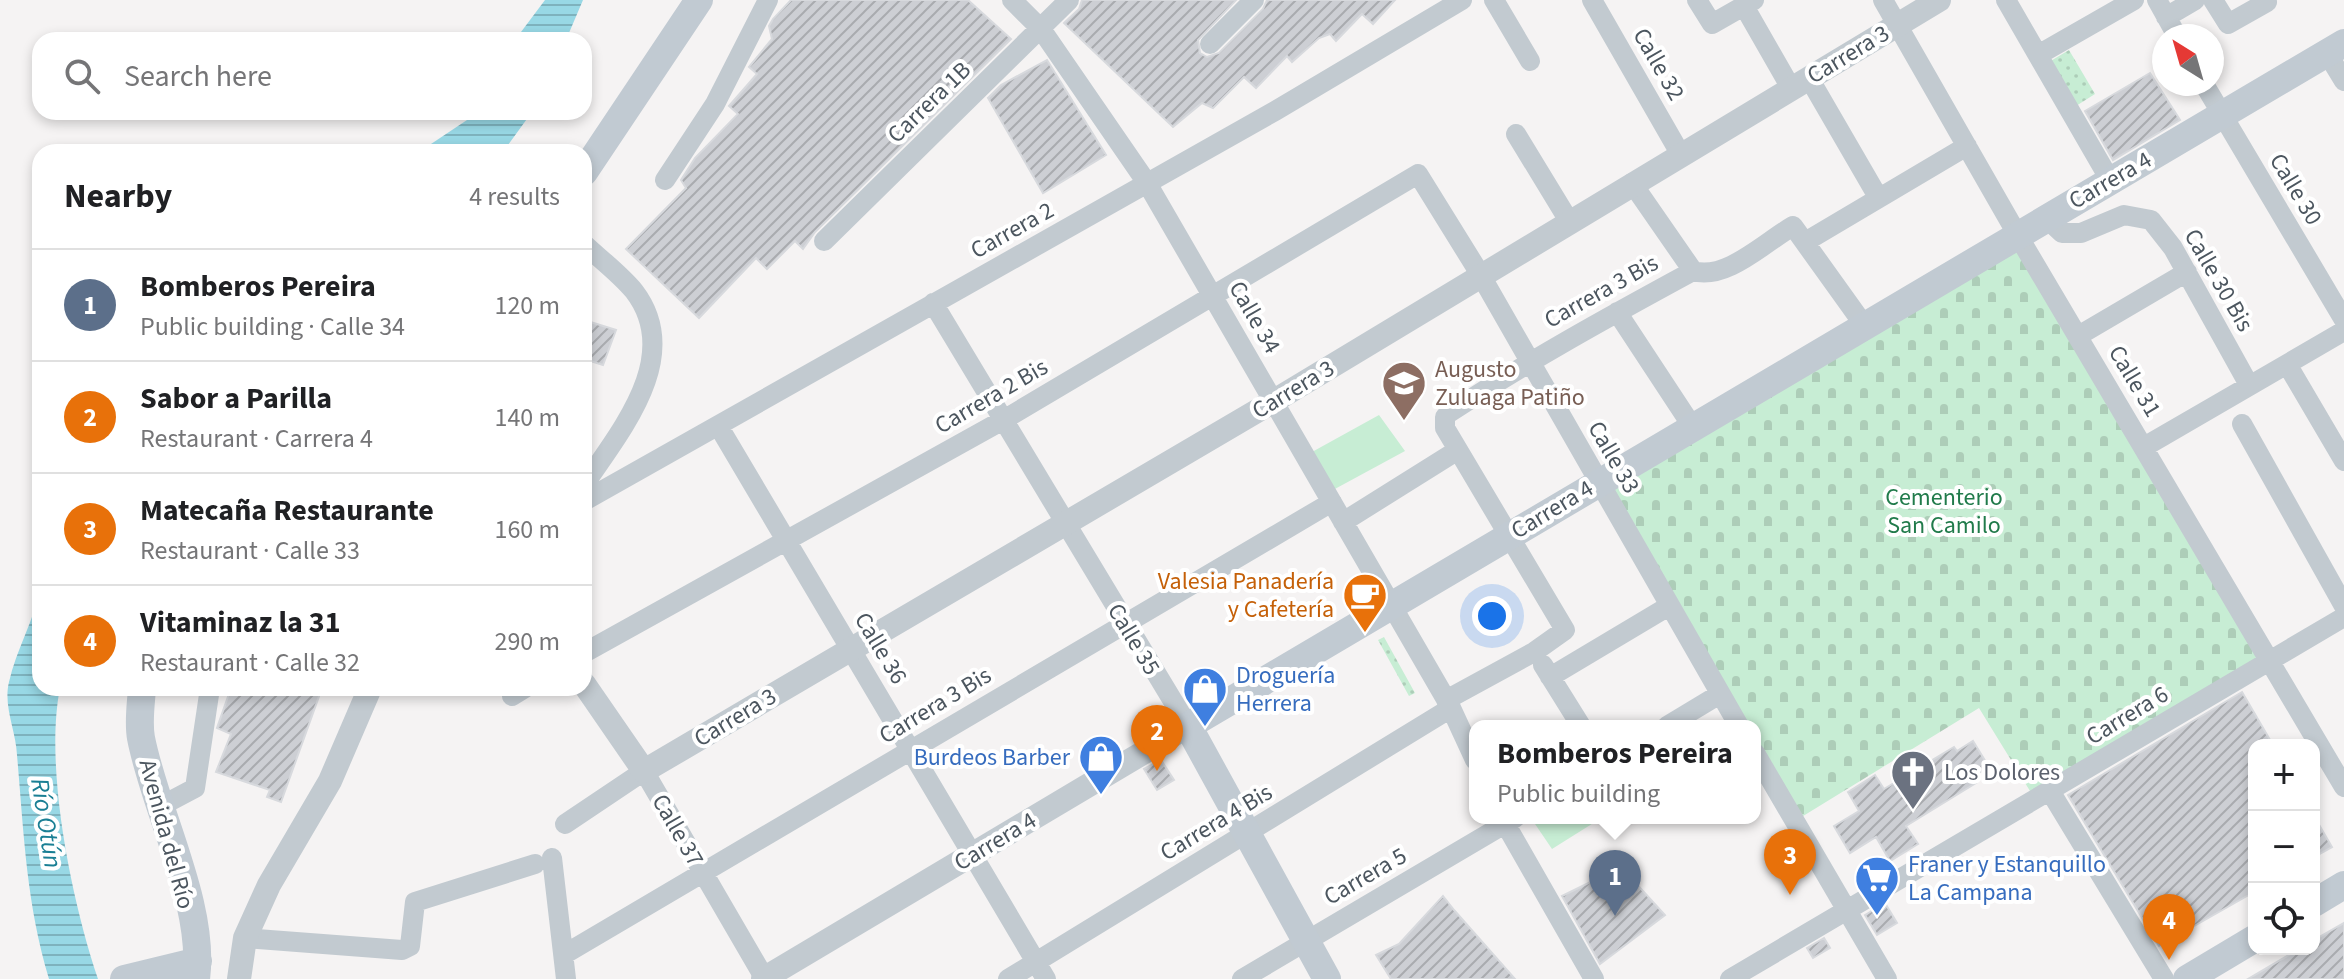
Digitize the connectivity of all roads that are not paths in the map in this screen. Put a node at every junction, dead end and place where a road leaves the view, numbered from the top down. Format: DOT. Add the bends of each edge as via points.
graph roads {
  1 [pos="699,0"];
  2 [pos="768,0"];
  3 [pos="1012,0"];
  4 [pos="1069,0"];
  5 [pos="1254,0"];
  6 [pos="1462,0"];
  7 [pos="1494,0"];
  8 [pos="1592,0"];
  9 [pos="1697,0"];
  10 [pos="1883,0"];
  11 [pos="1939,0"];
  12 [pos="2006,0"];
  13 [pos="2134,0"];
  14 [pos="2195,0"];
  15 [pos="2213,0"];
  16 [pos="2267,2"];
  17 [pos="1749,3"];
  18 [pos="2161,9"];
  19 [pos="1897,25"];
  20 [pos="1041,29"];
  21 [pos="1210,44"];
  22 [pos="2336,48"];
  23 [pos="2038,55"];
  24 [pos="1530,61"];
  25 [pos="2344,81"];
  26 [pos="1800,83"];
  27 [pos="2211,96"];
  28 [pos="2221,115"];
  29 [pos="1516,134"];
  30 [pos="1967,146"];
  31 [pos="1681,155"];
  32 [pos="592,160"];
  33 [pos="1418,174"];
  34 [pos="665,180"];
  35 [pos="2110,180"];
  36 [pos="1147,183"];
  37 [pos="1632,183"];
  38 [pos="1878,197"];
  39 [pos="2046,218"];
  40 [pos="1569,221"];
  41 [pos="2017,234"];
  42 [pos="824,241"];
  43 [pos="1805,242"];
  44 [pos="592,252"];
  45 [pos="1693,271"];
  46 [pos="2187,272"];
  47 [pos="1480,274"];
  48 [pos="1212,296"];
  49 [pos="933,303"];
  50 [pos="1617,312"];
  51 [pos="2344,320"];
  52 [pos="1864,325"];
  53 [pos="2344,331"];
  54 [pos="2078,336"];
  55 [pos="1528,361"];
  56 [pos="2287,364"];
  57 [pos="2249,385"];
  58 [pos="1274,401"];
  59 [pos="1005,419"];
  60 [pos="2242,424"];
  61 [pos="1692,426"];
  62 [pos="719,427"];
  63 [pos="2144,447"];
  64 [pos="1458,450"];
  65 [pos="2344,461"];
  66 [pos="592,472"];
  67 [pos="1599,482"];
  68 [pos="592,497"];
  69 [pos="1332,502"];
  70 [pos="1343,522"];
  71 [pos="1064,524"];
  72 [pos="1510,535"];
  73 [pos="788,543"];
  74 [pos="1391,605"];
  75 [pos="1669,606"];
  76 [pos="2344,606"];
  77 [pos="2344,617"];
  78 [pos="1125,624"];
  79 [pos="852,648"];
  80 [pos="592,649"];
  81 [pos="1534,652"];
  82 [pos="2271,660"];
  83 [pos="1550,677"];
  84 [pos="1720,694"];
  85 [pos="142,696"];
  86 [pos="209,696"];
  87 [pos="367,696"];
  88 [pos="592,696"];
  89 [pos="1448,704"];
  90 [pos="1577,720"];
  91 [pos="1677,720"];
  92 [pos="1735,720"];
  93 [pos="1188,726"];
  94 [pos="1469,748"];
  95 [pos="911,750"];
  96 [pos="1761,763"];
  97 [pos="644,771"];
  98 [pos="2344,787"];
  99 [pos="2050,791"];
  100 [pos="161,806"];
  101 [pos="565,824"];
  102 [pos="1500,824"];
  103 [pos="1509,824"];
  104 [pos="1247,834"];
  105 [pos="973,854"];
  106 [pos="703,873"];
  107 [pos="2344,885"];
  108 [pos="2320,899"];
  109 [pos="1848,911"];
  110 [pos="245,938"];
  111 [pos="1305,941"];
  112 [pos="2248,943"];
  113 [pos="565,954"];
  114 [pos="197,970"];
  115 [pos="1041,971"];
  116 [pos="124,979"];
  117 [pos="239,979"];
  118 [pos="566,979"];
  119 [pos="764,979"];
  120 [pos="1008,979"];
  121 [pos="1242,979"];
  122 [pos="1327,979"];
  123 [pos="1594,979"];
  124 [pos="1730,979"];
  125 [pos="1887,979"];
  126 [pos="2164,979"];
  127 [pos="2187,979"];
  1 -- 32 [label="main road"];
  2 -- 34 [label="street" via="715,104"];
  3 -- 20 [label="street, Calle 34"];
  4 -- 20 [label="street, Carrera 1B"];
  5 -- 21 [label="street"];
  6 -- 36 [label="street, Carrera 2"];
  7 -- 24 [label="street"];
  8 -- 31 [label="street, Calle 32"];
  9 -- 17 [label="street" via="1712,24"];
  10 -- 19 [label="street, Calle 31"];
  11 -- 19 [label="street, Carrera 3"];
  12 -- 23 [label="street"];
  13 -- 23 [label="street"];
  14 -- 18 [label="street"];
  15 -- 16 [label="street" via="2228,24"];
  17 -- 26 [label="street"];
  19 -- 26 [label="street, Carrera 3"];
  19 -- 30 [label="street, Calle 31"];
  20 -- 36 [label="street, Calle 34"];
  20 -- 42 [label="street, Carrera 1B"];
  22 -- 25 [label="street"];
  22 -- 28 [label="main road, Carrera 4"];
  23 -- 35 [label="street"];
  26 -- 31 [label="street, Carrera 3"];
  26 -- 38 [label="street"];
  27 -- 28 [label="street, Calle 30"];
  28 -- 35 [label="main road, Carrera 4"];
  28 -- 51 [label="street, Calle 30"];
  29 -- 40 [label="street"];
  30 -- 38 [label="street"];
  30 -- 41 [label="street, Calle 31"];
  31 -- 37 [label="street, Carrera 3"];
  33 -- 47 [label="street, Calle 33"];
  33 -- 48 [label="street, Carrera 2 Bis"];
  35 -- 39 [label="main road, Carrera 4"];
  36 -- 48 [label="street, Calle 34"];
  36 -- 49 [label="street, Carrera 2"];
  37 -- 40 [label="street, Carrera 3"];
  37 -- 45 [label="street"];
  38 -- 43 [label="street"];
  39 -- 41 [label="main road, Carrera 4"];
  39 -- 46 [label="street, Calle 30 Bis" via="2062,233 2081,233 2124,215 2151,220"];
  40 -- 47 [label="street, Carrera 3"];
  41 -- 52 [label="main road, Carrera 4"];
  41 -- 54 [label="street, Calle 31"];
  43 -- 45 [label="street, Carrera 3 Bis" via="1791,227 1721,271"];
  43 -- 52 [label="street"];
  44 -- 66 [label="street" via="633,290 655,337 653,364"];
  45 -- 50 [label="street, Carrera 3 Bis"];
  46 -- 54 [label="street"];
  46 -- 57 [label="street, Calle 30 Bis"];
  47 -- 55 [label="street, Calle 33"];
  47 -- 58 [label="street, Carrera 3"];
  48 -- 58 [label="street, Calle 34"];
  48 -- 59 [label="street, Carrera 2 Bis"];
  49 -- 59 [label="street, Calle 35"];
  49 -- 62 [label="street, Carrera 2"];
  50 -- 55 [label="street, Carrera 3 Bis"];
  50 -- 61 [label="street"];
  52 -- 61 [label="main road, Carrera 4"];
  53 -- 56 [label="street"];
  54 -- 63 [label="street, Calle 31"];
  55 -- 64 [label="street, Carrera 3 Bis" via="1449,413 1444,422"];
  55 -- 67 [label="street, Calle 33"];
  56 -- 57 [label="street"];
  56 -- 65 [label="street"];
  57 -- 63 [label="street"];
  58 -- 69 [label="street, Calle 34"];
  58 -- 71 [label="street, Carrera 3"];
  59 -- 71 [label="street, Calle 35"];
  59 -- 73 [label="street, Carrera 2 Bis"];
  60 -- 76 [label="street"];
  61 -- 67 [label="main road, Carrera 4"];
  62 -- 68 [label="street, Carrera 2"];
  62 -- 73 [label="street, Calle 36"];
  63 -- 82 [label="street, Calle 31"];
  64 -- 70 [label="street"];
  64 -- 72 [label="street"];
  67 -- 72 [label="main road, Carrera 4"];
  67 -- 75 [label="street, Calle 33"];
  69 -- 70 [label="street, Calle 34"];
  69 -- 78 [label="street, Carrera 3 Bis"];
  70 -- 74 [label="street, Calle 34"];
  71 -- 78 [label="street, Calle 35"];
  71 -- 79 [label="street, Carrera 3"];
  72 -- 74 [label="main road, Carrera 4"];
  72 -- 81 [label="street" via="1565,627"];
  73 -- 79 [label="street, Calle 36"];
  73 -- 80 [label="street, Carrera 2 Bis"];
  74 -- 89 [label="street, Calle 34"];
  74 -- 93 [label="main road, Carrera 4"];
  75 -- 83 [label="street"];
  75 -- 84 [label="street, Calle 33"];
  77 -- 82 [label="street, Carrera 6"];
  78 -- 93 [label="street, Calle 35"];
  78 -- 95 [label="street, Carrera 3 Bis"];
  79 -- 95 [label="street, Calle 36"];
  79 -- 97 [label="street, Carrera 3"];
  81 -- 83 [label="street"];
  81 -- 89 [label="street"];
  82 -- 98 [label="street, Calle 31"];
  82 -- 99 [label="street, Carrera 6"];
  83 -- 90 [label="street"];
  84 -- 91 [label="street"];
  84 -- 92 [label="street, Calle 33"];
  85 -- 100 [label="main road, Avenida del Río" via="140,735"];
  86 -- 100 [label="street" via="195,788"];
  87 -- 110 [label="street" via="330,781 269,885"];
  88 -- 97 [label="street, Calle 37"];
  89 -- 94 [label="street, Calle 34"];
  89 -- 104 [label="street, Carrera 4 Bis"];
  93 -- 104 [label="main road, Calle 35"];
  93 -- 105 [label="street, Carrera 4"];
  95 -- 105 [label="street, Calle 36"];
  95 -- 106 [label="street, Carrera 3 Bis"];
  96 -- 109 [label="street"];
  97 -- 101 [label="street"];
  97 -- 106 [label="street, Calle 37"];
  99 -- 109 [label="street, Carrera 6"];
  99 -- 126 [label="street"];
  100 -- 114 [label="main road, Avenida del Río" via="186,893"];
  102 -- 111 [label="street, Carrera 5"];
  103 -- 123 [label="street"];
  104 -- 111 [label="main road, Calle 35"];
  104 -- 115 [label="street, Carrera 4 Bis"];
  105 -- 115 [label="street, Calle 36"];
  105 -- 119 [label="street, Carrera 4"];
  106 -- 113 [label="street, Carrera 3 Bis"];
  106 -- 119 [label="street, Calle 37"];
  107 -- 108 [label="main road"];
  109 -- 124 [label="street, Carrera 6"];
  109 -- 125 [label="street"];
  110 -- 113 [label="street" via="402,950 410,946 415,902 543,861"];
  110 -- 117 [label="street"];
  111 -- 121 [label="street, Carrera 5"];
  111 -- 122 [label="main road, Calle 35"];
  112 -- 127 [label="main road"];
  113 -- 118 [label="street"];
  114 -- 116 [label="main road"];
  115 -- 120 [label="street, Carrera 4 Bis"];
}
